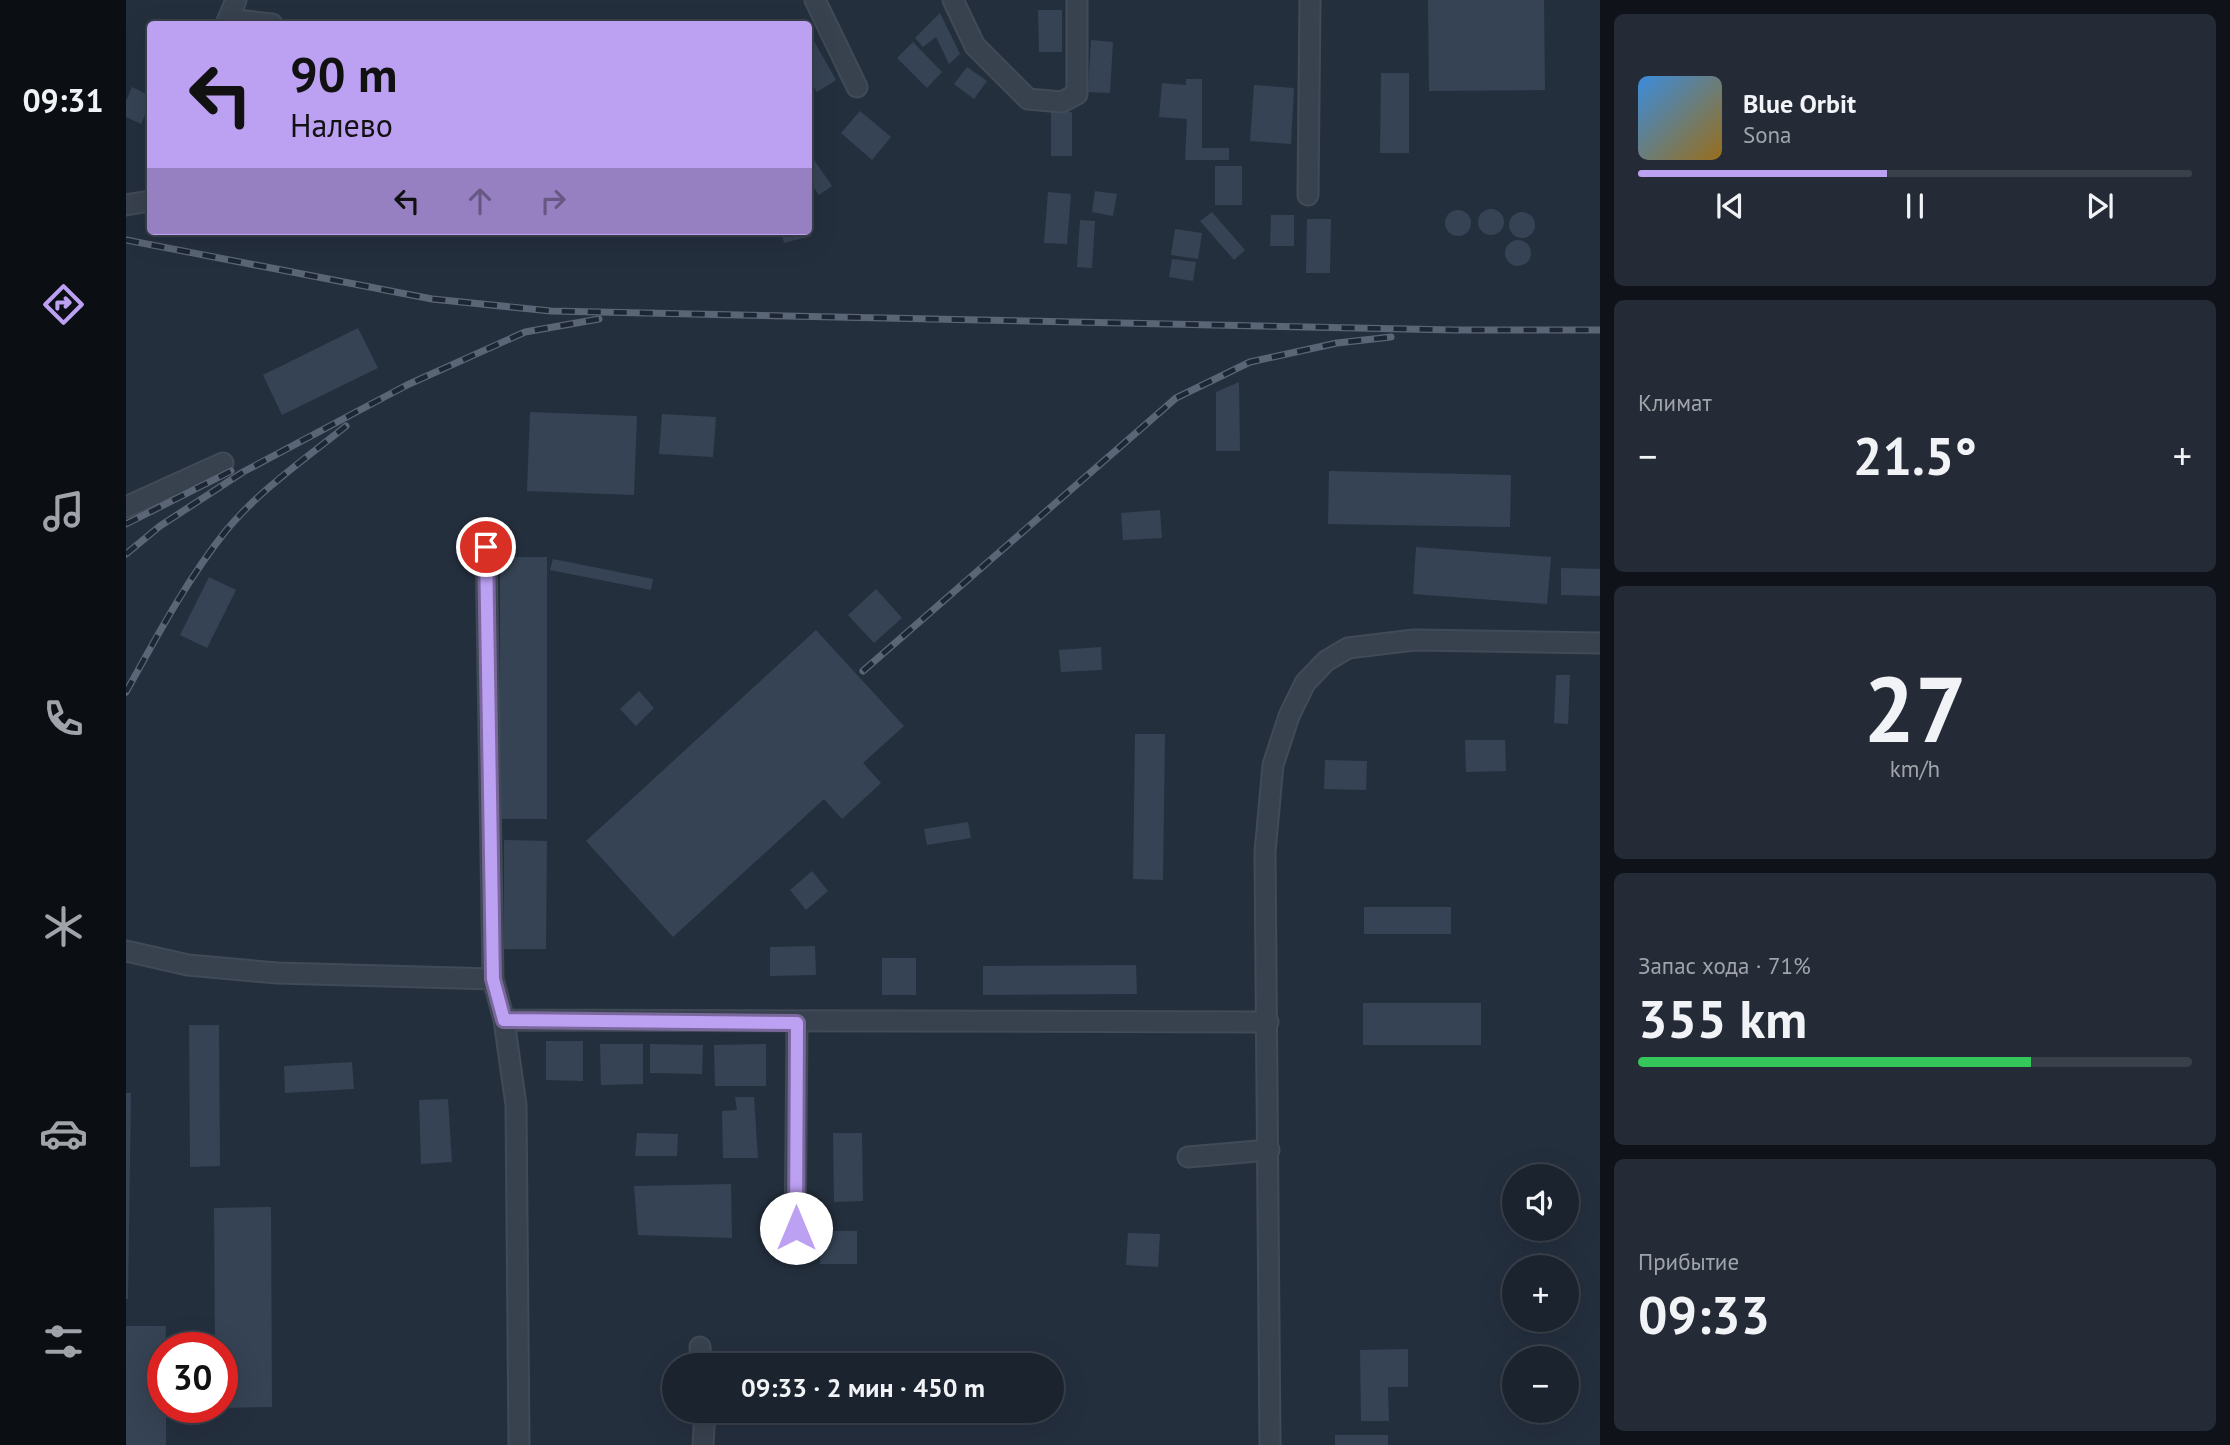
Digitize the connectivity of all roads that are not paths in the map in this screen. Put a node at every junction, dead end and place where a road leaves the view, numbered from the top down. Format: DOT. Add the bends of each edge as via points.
graph roads {
  1 [pos="236,0"];
  2 [pos="815,0"];
  3 [pos="953,0"];
  4 [pos="1077,0"];
  5 [pos="1310,0"];
  6 [pos="227,21"];
  7 [pos="857,87"];
  8 [pos="1308,195"];
  9 [pos="147,202"];
  10 [pos="126,205"];
  11 [pos="223,463"];
  12 [pos="126,507"];
  13 [pos="486,547"];
  14 [pos="1600,643"];
  15 [pos="126,951"];
  16 [pos="493,979"];
  17 [pos="504,1020"];
  18 [pos="1268,1022"];
  19 [pos="797,1023"];
  20 [pos="1269,1150"];
  21 [pos="1188,1157"];
  22 [pos="795,1253"];
  23 [pos="704,1423"];
  24 [pos="519,1445"];
  25 [pos="703,1445"];
  26 [pos="1270,1445"];
  1 -- 6 [label="street"];
  2 -- 7 [label="street"];
  3 -- 4 [label="street" via="975,46 1028,99 1062,102 1077,94"];
  5 -- 8 [label="street"];
  9 -- 10 [label="street"];
  11 -- 12 [label="street"];
  13 -- 16 [label="street"];
  14 -- 18 [label="street" via="1414,640 1348,648 1326,661 1304,683 1273,765 1265,852"];
  15 -- 16 [label="street" via="188,965 277,973"];
  16 -- 17 [label="street"];
  17 -- 19 [label="street"];
  17 -- 24 [label="street" via="516,1105"];
  18 -- 19 [label="street"];
  18 -- 20 [label="street"];
  19 -- 22 [label="street"];
  20 -- 21 [label="street"];
  20 -- 26 [label="street"];
  23 -- 25 [label="street"];
}
